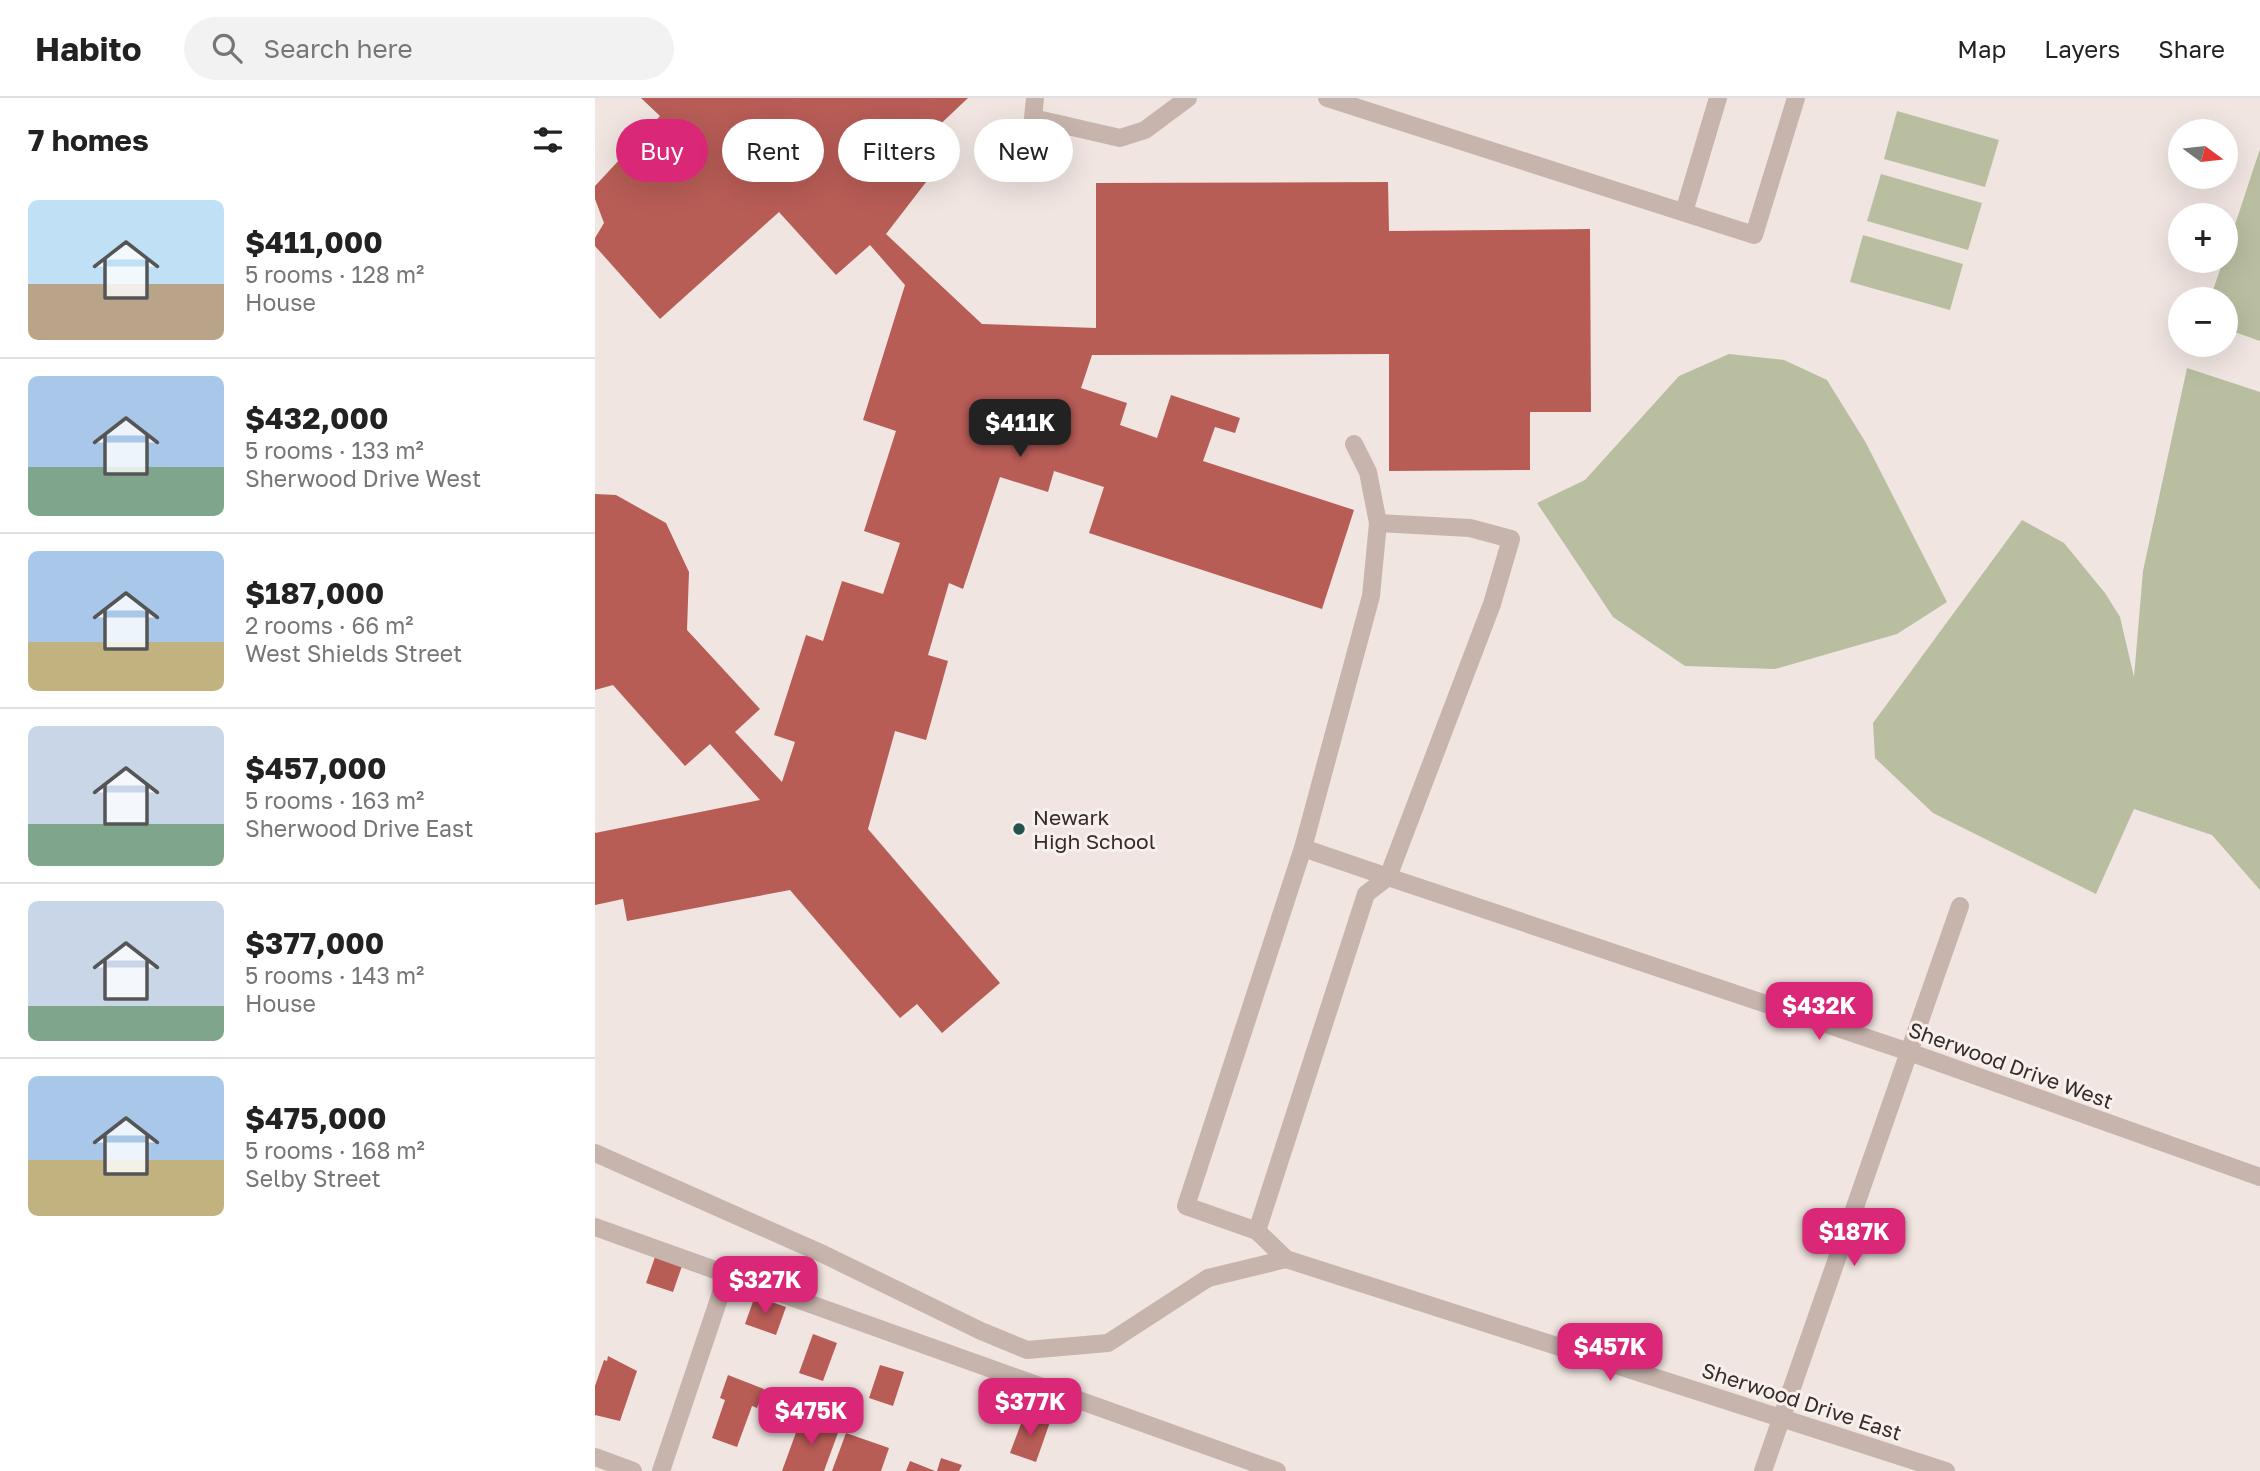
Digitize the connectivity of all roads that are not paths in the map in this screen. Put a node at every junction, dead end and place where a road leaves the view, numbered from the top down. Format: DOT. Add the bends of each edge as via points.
graph roads {
  1 [pos="1035,98"];
  2 [pos="1188,98"];
  3 [pos="1327,98"];
  4 [pos="1718,98"];
  5 [pos="1795,98"];
  6 [pos="1684,212"];
  7 [pos="1354,444"];
  8 [pos="1378,523"];
  9 [pos="1303,848"];
  10 [pos="1388,877"];
  11 [pos="1960,906"];
  12 [pos="1909,1052"];
  13 [pos="595,1153"];
  14 [pos="2260,1177"];
  15 [pos="595,1227"];
  16 [pos="1257,1231"];
  17 [pos="1286,1259"];
  18 [pos="727,1275"];
  19 [pos="1781,1418"];
  20 [pos="595,1457"];
  21 [pos="633,1471"];
  22 [pos="661,1471"];
  23 [pos="1277,1471"];
  24 [pos="1763,1471"];
  25 [pos="1946,1471"];
  1 -- 2 [label="street" via="1033,118 1120,138 1145,130"];
  3 -- 6 [label="street"];
  4 -- 6 [label="street"];
  5 -- 6 [label="street" via="1754,235"];
  7 -- 8 [label="street" via="1368,472"];
  8 -- 9 [label="street" via="1371,596"];
  8 -- 10 [label="street" via="1470,528 1511,539 1492,604"];
  9 -- 10 [label="street, Sherwood Drive West"];
  9 -- 16 [label="street" via="1186,1206"];
  10 -- 12 [label="street, Sherwood Drive West"];
  10 -- 16 [label="street" via="1366,894"];
  11 -- 12 [label="street"];
  12 -- 14 [label="street, Sherwood Drive West"];
  12 -- 19 [label="street"];
  13 -- 17 [label="street" via="1027,1350 1108,1343 1208,1278"];
  15 -- 18 [label="street"];
  16 -- 17 [label="street"];
  17 -- 19 [label="street, Sherwood Drive East"];
  18 -- 22 [label="street"];
  18 -- 23 [label="street"];
  19 -- 24 [label="street"];
  19 -- 25 [label="street, Sherwood Drive East"];
  20 -- 21 [label="street"];
}
